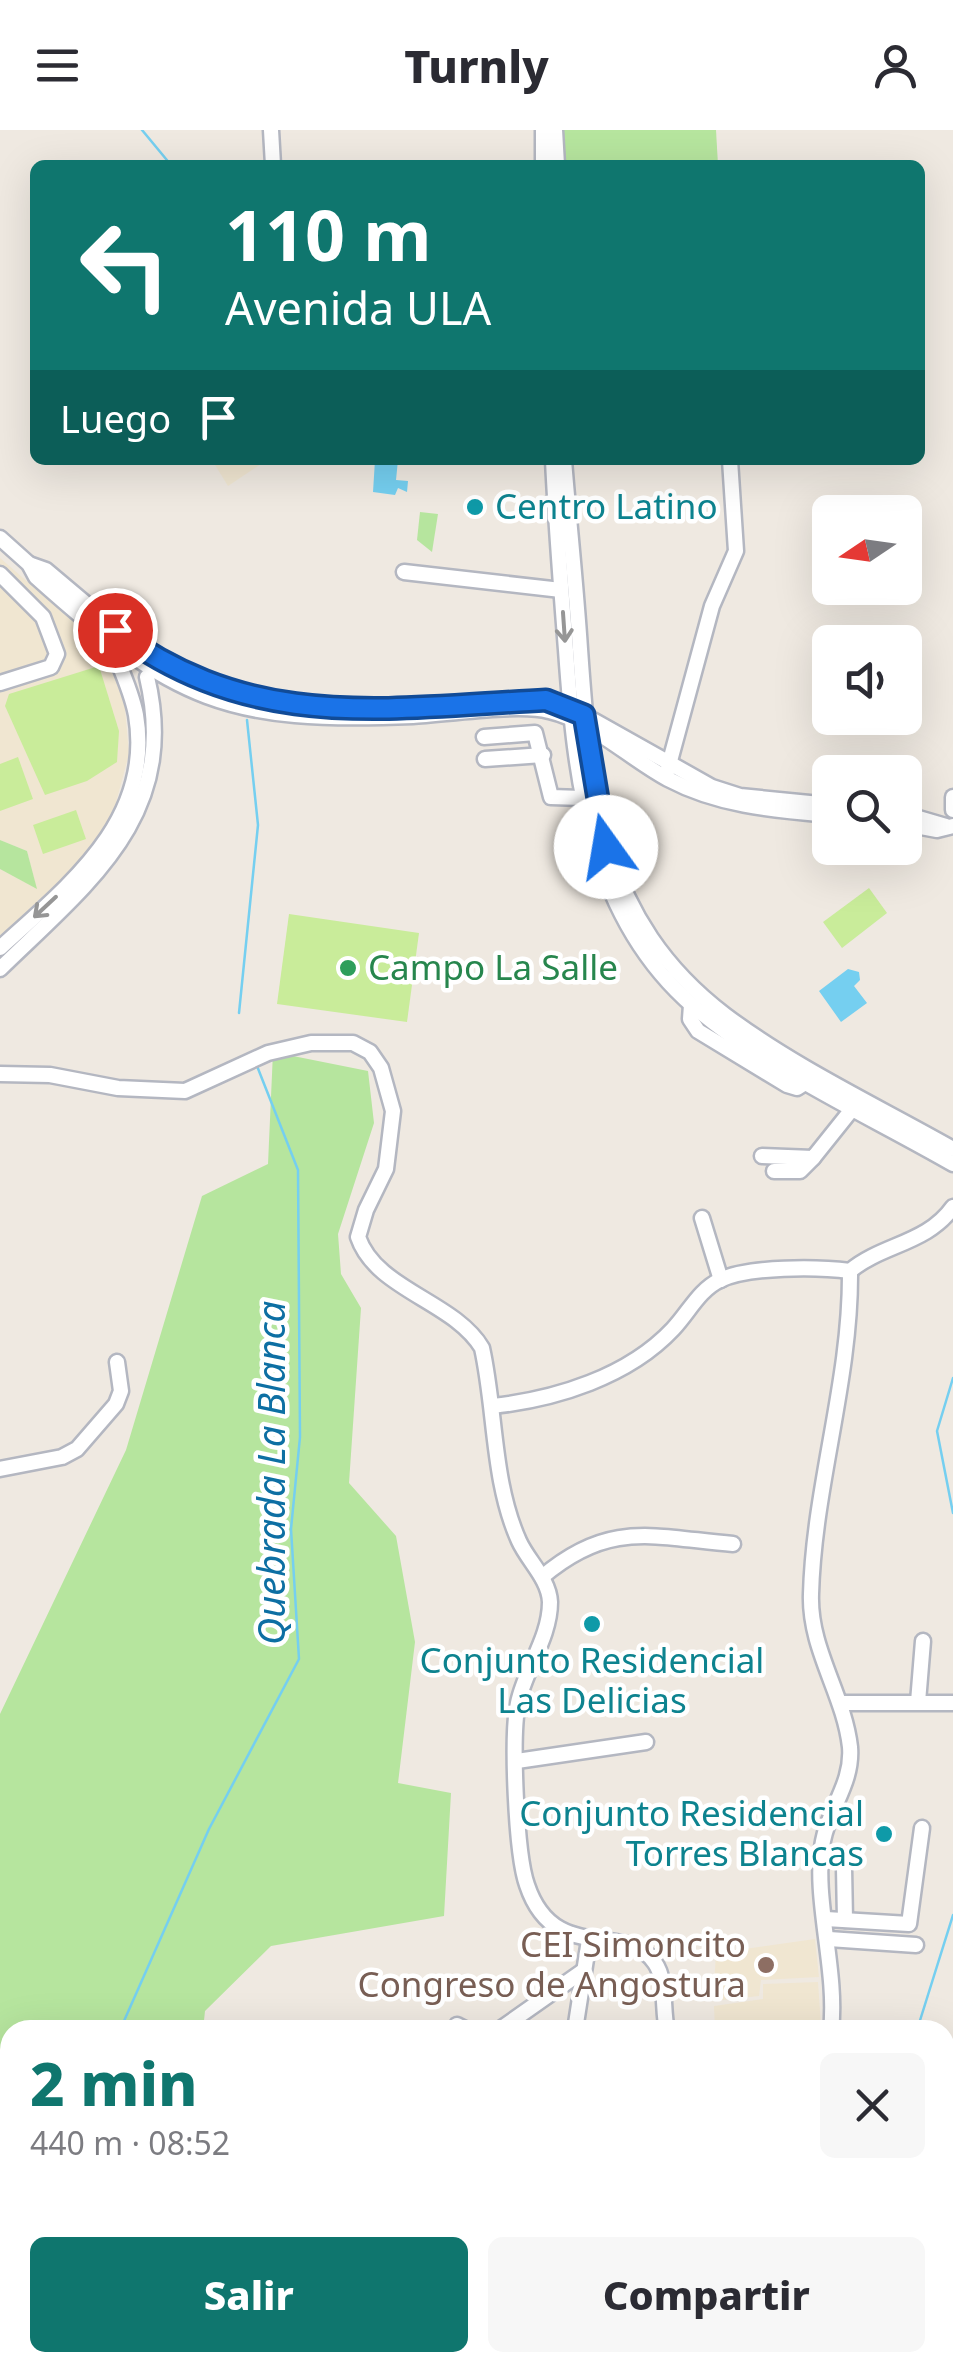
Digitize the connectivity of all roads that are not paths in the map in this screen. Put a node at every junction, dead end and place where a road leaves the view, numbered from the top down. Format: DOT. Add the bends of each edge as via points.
graph roads {
  1 [pos="270,130"];
  2 [pos="543,130"];
  3 [pos="555,130"];
  4 [pos="273,160"];
  5 [pos="543,160"];
  6 [pos="556,160"];
  7 [pos="554,465"];
  8 [pos="564,465"];
  9 [pos="730,465"];
  10 [pos="0,538"];
  11 [pos="29,564"];
  12 [pos="404,572"];
  13 [pos="0,574"];
  14 [pos="561,590"];
  15 [pos="110,642"];
  16 [pos="151,669"];
  17 [pos="0,683"];
  18 [pos="180,686"];
  19 [pos="133,701"];
  20 [pos="153,702"];
  21 [pos="577,718"];
  22 [pos="484,737"];
  23 [pos="542,754"];
  24 [pos="486,759"];
  25 [pos="668,772"];
  26 [pos="953,797"];
  27 [pos="582,798"];
  28 [pos="812,803"];
  29 [pos="953,810"];
  30 [pos="812,813"];
  31 [pos="922,817"];
  32 [pos="950,826"];
  33 [pos="922,827"];
  34 [pos="0,948"];
  35 [pos="0,969"];
  36 [pos="0,1074"];
  37 [pos="853,1108"];
  38 [pos="953,1149"];
  39 [pos="762,1156"];
  40 [pos="813,1158"];
  41 [pos="953,1164"];
  42 [pos="774,1171"];
  43 [pos="953,1207"];
  44 [pos="702,1218"];
  45 [pos="850,1272"];
  46 [pos="720,1280"];
  47 [pos="117,1362"];
  48 [pos="493,1406"];
  49 [pos="0,1469"];
  50 [pos="733,1544"];
  51 [pos="542,1578"];
  52 [pos="923,1641"];
  53 [pos="918,1702"];
  54 [pos="953,1702"];
  55 [pos="840,1703"];
  56 [pos="646,1742"];
  57 [pos="517,1761"];
  58 [pos="922,1828"];
  59 [pos="844,1868"];
  60 [pos="826,1918"];
  61 [pos="845,1920"];
  62 [pos="589,1940"];
  63 [pos="829,1940"];
  64 [pos="916,1945"];
  65 [pos="583,1971"];
  66 [pos="514,2020"];
  67 [pos="576,2020"];
  68 [pos="665,2020"];
  69 [pos="830,2020"];
  1 -- 4 [label="street"];
  2 -- 5 [label="street"];
  3 -- 6 [label="street"];
  7 -- 14 [label="street"];
  8 -- 21 [label="street"];
  9 -- 25 [label="street" via="736,551 712,606"];
  10 -- 11 [label="street"];
  11 -- 15 [label="street"];
  11 -- 16 [label="street" via="46,570"];
  12 -- 14 [label="street"];
  13 -- 17 [label="street" via="44,617 57,654 51,667"];
  14 -- 21 [label="street, one-way"];
  15 -- 16 [label="street"];
  15 -- 19 [label="street"];
  16 -- 18 [label="street"];
  16 -- 19 [label="street"];
  16 -- 20 [label="street"];
  16 -- 21 [label="street" via="281,705 546,700"];
  18 -- 20 [label="street"];
  18 -- 21 [label="street" via="284,717 547,710"];
  19 -- 34 [label="street, one-way" via="137,768 113,833 85,870"];
  20 -- 35 [label="street" via="150,768 129,831 103,870"];
  21 -- 25 [label="street"];
  21 -- 27 [label="street"];
  21 -- 38 [label="street" via="606,847 663,956 746,1030"];
  22 -- 23 [label="street" via="536,733"];
  23 -- 24 [label="street"];
  23 -- 27 [label="street" via="551,798"];
  25 -- 28 [label="street" via="740,796"];
  25 -- 30 [label="street" via="723,801"];
  26 -- 29 [label="street"];
  27 -- 37 [label="street" via="604,878 662,973 692,1005 690,1019 698,1031 787,1085 808,1081"];
  31 -- 32 [label="street"];
  32 -- 33 [label="street"];
  36 -- 48 [label="street" via="184,1091 300,1045 353,1043 370,1052 386,1079 393,1112 386,1169 360,1225 362,1248 475,1335"];
  37 -- 40 [label="street"];
  37 -- 41 [label="street"];
  39 -- 40 [label="street"];
  40 -- 42 [label="street" via="800,1171"];
  43 -- 45 [label="street" via="941,1224"];
  44 -- 46 [label="street"];
  45 -- 46 [label="street" via="755,1272"];
  45 -- 55 [label="street" via="844,1377 824,1456 811,1597 816,1638"];
  46 -- 48 [label="street" via="672,1330 604,1375 556,1395"];
  47 -- 49 [label="street" via="116,1404 77,1449"];
  48 -- 51 [label="street" via="508,1512"];
  50 -- 51 [label="street" via="620,1534 576,1551"];
  51 -- 57 [label="street" via="548,1619 517,1705"];
  52 -- 53 [label="street"];
  53 -- 54 [label="street"];
  53 -- 55 [label="street"];
  55 -- 60 [label="street" via="851,1766 822,1843"];
  56 -- 57 [label="street"];
  57 -- 62 [label="street" via="528,1888 555,1926"];
  58 -- 61 [label="street" via="909,1924"];
  59 -- 61 [label="street"];
  60 -- 61 [label="street"];
  60 -- 63 [label="street"];
  62 -- 65 [label="street"];
  62 -- 68 [label="street" via="636,1949 655,1962"];
  63 -- 64 [label="street"];
  63 -- 69 [label="street"];
  65 -- 66 [label="street"];
  65 -- 67 [label="street"];
}
